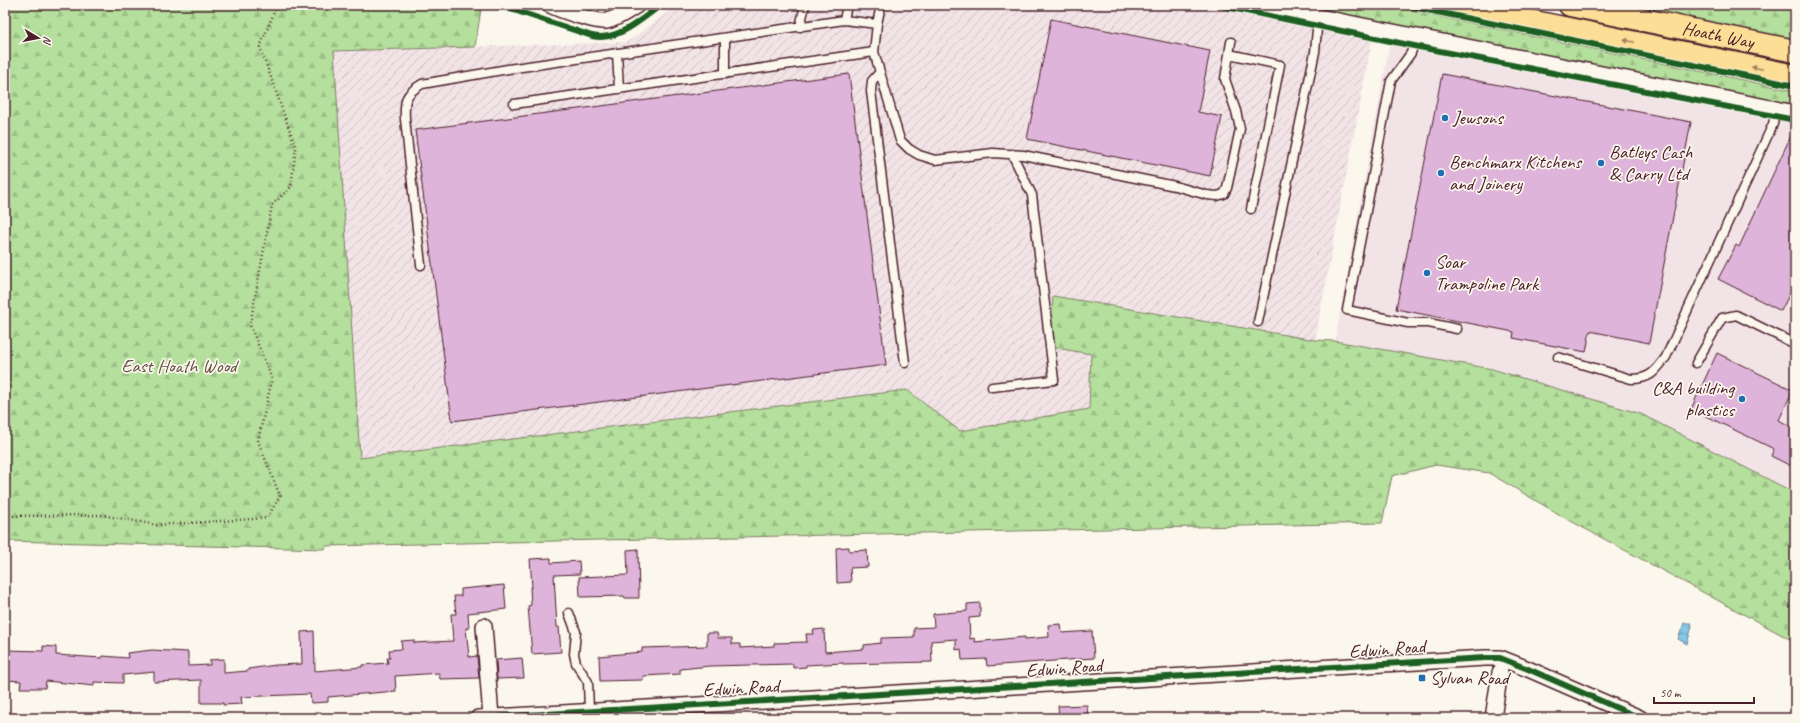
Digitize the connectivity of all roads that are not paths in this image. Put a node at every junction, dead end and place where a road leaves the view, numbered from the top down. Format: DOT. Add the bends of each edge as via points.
graph roads {
  1 [pos="550,5"];
  2 [pos="637,5"];
  3 [pos="805,5"];
  4 [pos="847,5"];
  5 [pos="881,5"];
  6 [pos="1259,5"];
  7 [pos="1453,5"];
  8 [pos="1570,5"];
  9 [pos="1318,17"];
  10 [pos="844,20"];
  11 [pos="877,24"];
  12 [pos="800,27"];
  13 [pos="1416,37"];
  14 [pos="725,38"];
  15 [pos="1231,42"];
  16 [pos="1795,51"];
  17 [pos="874,52"];
  18 [pos="617,53"];
  19 [pos="1229,54"];
  20 [pos="880,72"];
  21 [pos="725,74"];
  22 [pos="1795,76"];
  23 [pos="619,89"];
  24 [pos="514,104"];
  25 [pos="1776,109"];
  26 [pos="1795,113"];
  27 [pos="1012,154"];
  28 [pos="1251,209"];
  29 [pos="421,265"];
  30 [pos="1258,322"];
  31 [pos="1457,329"];
  32 [pos="1795,344"];
  33 [pos="1558,356"];
  34 [pos="905,363"];
  35 [pos="1696,363"];
  36 [pos="992,387"];
  37 [pos="569,613"];
  38 [pos="484,626"];
  39 [pos="1500,672"];
  40 [pos="589,711"];
  41 [pos="484,718"];
  42 [pos="1493,718"];
  43 [pos="1640,718"];
  1 -- 2 [label="street" via="578,16 606,22"];
  3 -- 12 [label="lane"];
  4 -- 10 [label="lane"];
  5 -- 11 [label="lane"];
  6 -- 9 [label="street"];
  22 -- 7 [label="main road, Hoath Way, one-way"];
  8 -- 16 [label="main road, Hoath Way"];
  9 -- 13 [label="street"];
  9 -- 30 [label="lane" via="1315,52"];
  10 -- 11 [label="lane"];
  10 -- 12 [label="lane"];
  11 -- 17 [label="lane"];
  12 -- 14 [label="lane"];
  13 -- 25 [label="street"];
  13 -- 31 [label="lane" via="1411,52 1391,80 1348,310 1408,323 1429,323"];
  14 -- 18 [label="lane"];
  14 -- 21 [label="lane"];
  15 -- 19 [label="lane"];
  17 -- 20 [label="lane"];
  17 -- 21 [label="lane"];
  18 -- 23 [label="lane"];
  18 -- 29 [label="lane" via="436,81 422,84 412,90 404,102"];
  19 -- 27 [label="lane" via="1225,79 1240,128 1224,194 1207,195 1175,186"];
  19 -- 28 [label="lane" via="1280,65"];
  20 -- 27 [label="lane" via="900,140 914,152 935,160 993,152"];
  20 -- 34 [label="lane" via="872,81 871,91"];
  21 -- 23 [label="lane"];
  23 -- 24 [label="lane"];
  25 -- 26 [label="street"];
  25 -- 33 [label="lane" via="1773,124 1666,357 1656,371 1643,379 1631,379"];
  27 -- 36 [label="lane" via="1032,195 1054,380"];
  32 -- 35 [label="lane" via="1736,314 1722,318"];
  37 -- 40 [label="lane" via="576,632 576,663 588,682"];
  38 -- 41 [label="street"];
  39 -- 42 [label="street"];
  40 -- 41 [label="street, Edwin Road"];
  40 -- 43 [label="street, Edwin Road" via="1500,658"];
}
